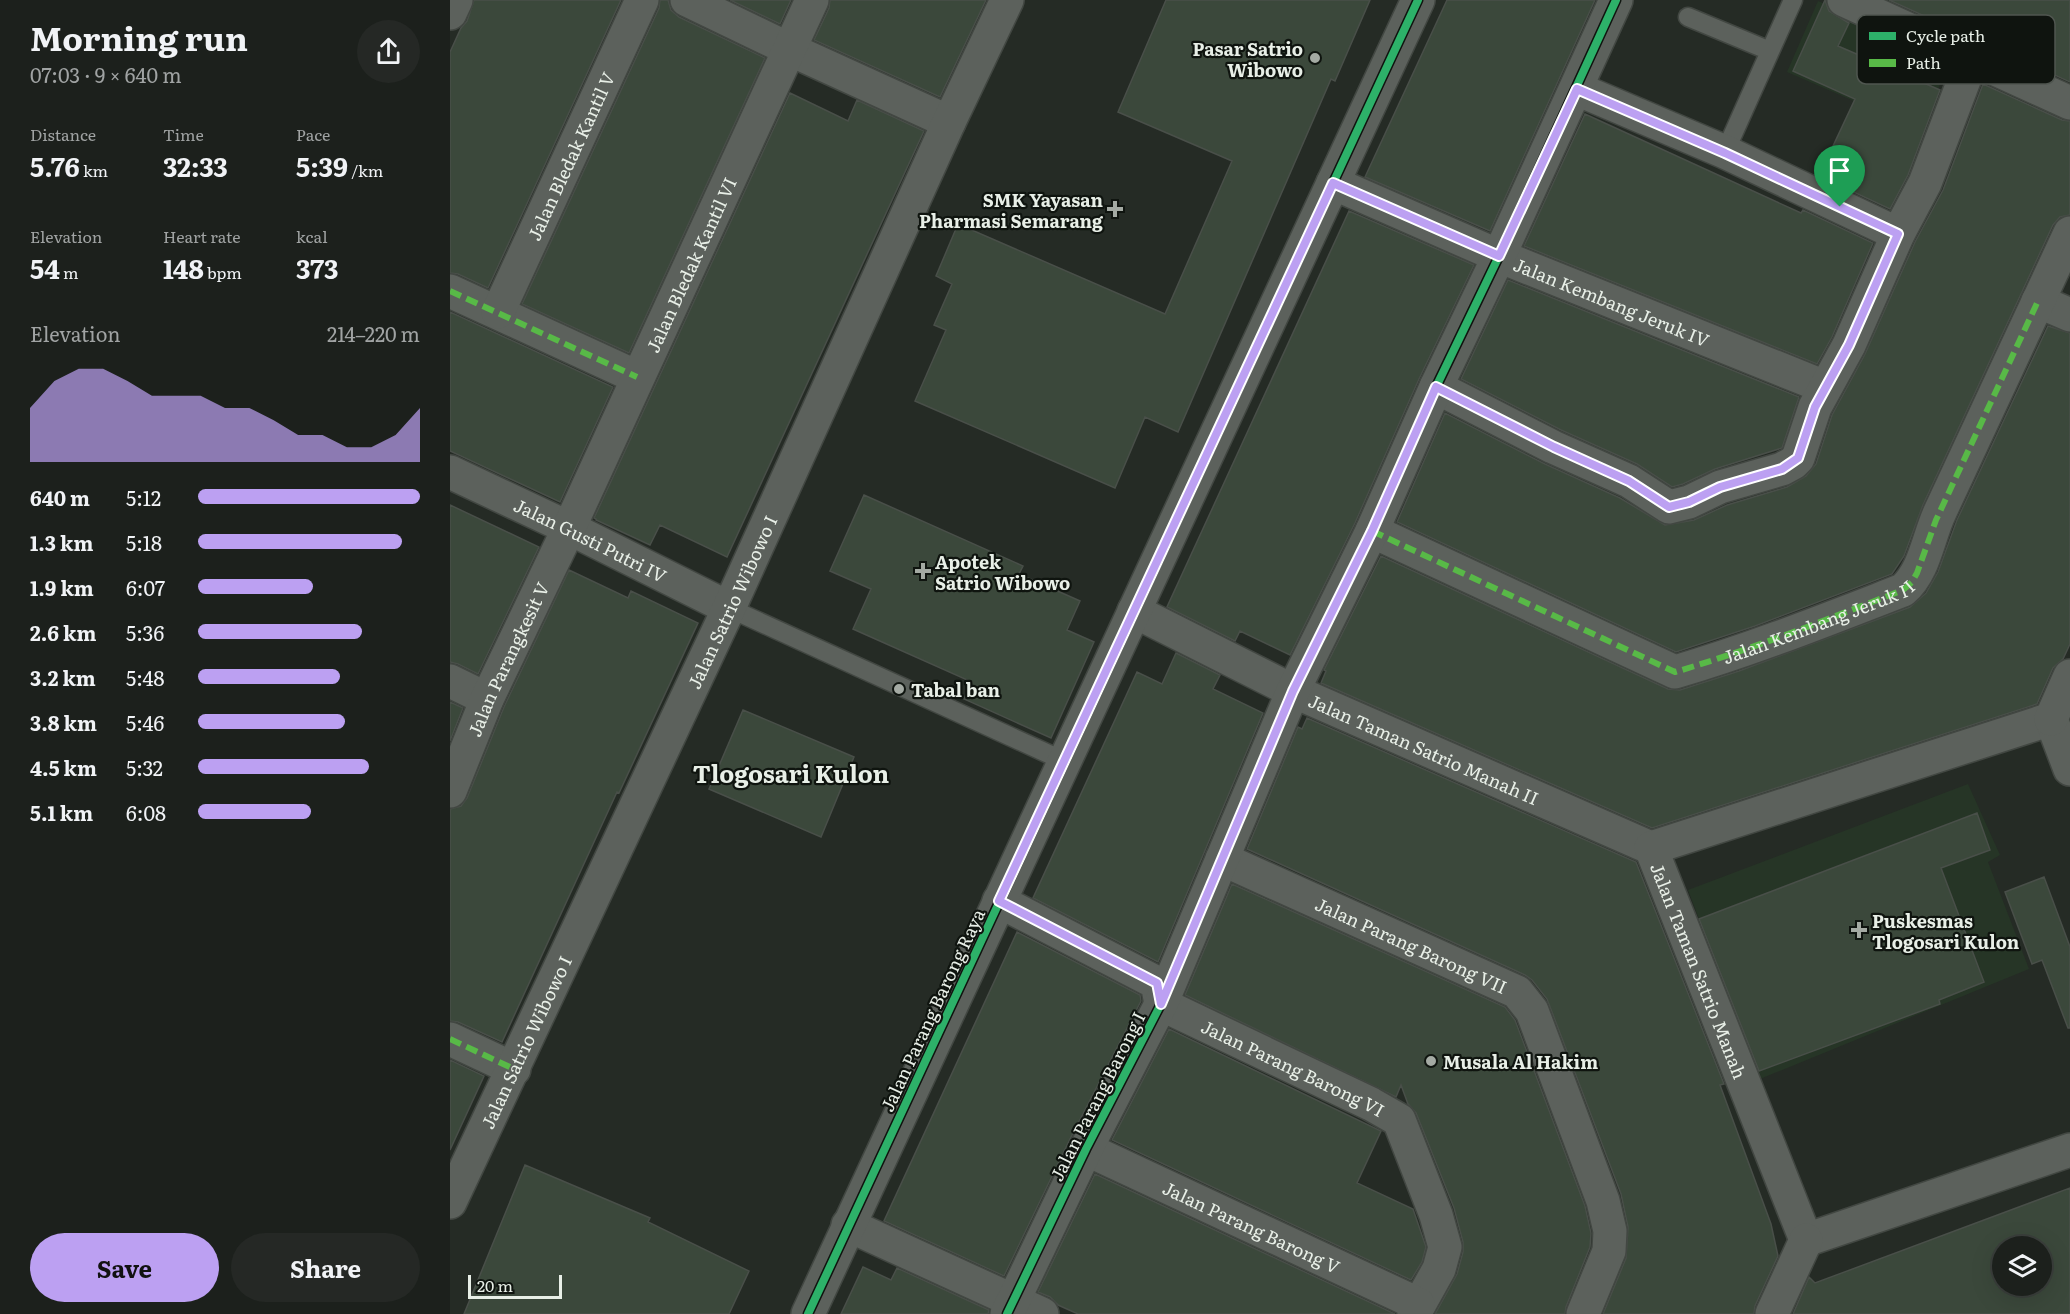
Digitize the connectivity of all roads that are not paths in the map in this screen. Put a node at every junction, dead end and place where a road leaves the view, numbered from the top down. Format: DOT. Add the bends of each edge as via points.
graph roads {
  1 [pos="456,0"];
  2 [pos="642,0"];
  3 [pos="687,0"];
  4 [pos="812,0"];
  5 [pos="1007,0"];
  6 [pos="1418,0"];
  7 [pos="1616,0"];
  8 [pos="1793,0"];
  9 [pos="1844,0"];
  10 [pos="450,13"];
  11 [pos="1876,15"];
  12 [pos="1688,17"];
  13 [pos="789,49"];
  14 [pos="1770,51"];
  15 [pos="1963,84"];
  16 [pos="2028,84"];
  17 [pos="1577,89"];
  18 [pos="2070,103"];
  19 [pos="949,122"];
  20 [pos="1725,153"];
  21 [pos="1333,183"];
  22 [pos="2070,233"];
  23 [pos="1898,234"];
  24 [pos="1499,256"];
  25 [pos="450,291"];
  26 [pos="2038,301"];
  27 [pos="498,312"];
  28 [pos="2070,315"];
  29 [pos="637,377"];
  30 [pos="1436,387"];
  31 [pos="1825,387"];
  32 [pos="450,472"];
  33 [pos="569,528"];
  34 [pos="1372,531"];
  35 [pos="729,608"];
  36 [pos="1134,611"];
  37 [pos="2070,676"];
  38 [pos="450,681"];
  39 [pos="1293,691"];
  40 [pos="487,699"];
  41 [pos="2051,718"];
  42 [pos="1064,761"];
  43 [pos="2070,769"];
  44 [pos="450,791"];
  45 [pos="1651,849"];
  46 [pos="1222,859"];
  47 [pos="999,901"];
  48 [pos="1161,1004"];
  49 [pos="450,1038"];
  50 [pos="514,1069"];
  51 [pos="1086,1149"];
  52 [pos="2070,1150"];
  53 [pos="450,1202"];
  54 [pos="848,1224"];
  55 [pos="1806,1240"];
  56 [pos="1010,1307"];
  57 [pos="1416,1309"];
  58 [pos="808,1314"];
  59 [pos="1042,1314"];
  60 [pos="1583,1314"];
  61 [pos="1772,1314"];
  1 -- 10 [label="street"];
  2 -- 27 [label="street, Jalan Bledak Kantil V"];
  3 -- 13 [label="street"];
  4 -- 13 [label="street, Jalan Bledak Kantil VI"];
  5 -- 19 [label="street, Jalan Satrio Wibowo I"];
  6 -- 21 [label="street, Jalan Parang Barong Raya"];
  7 -- 17 [label="street, Jalan Parang Barong I"];
  8 -- 14 [label="lane"];
  9 -- 11 [label="street"];
  12 -- 14 [label="lane"];
  13 -- 19 [label="street"];
  13 -- 29 [label="street, Jalan Bledak Kantil VI"];
  14 -- 20 [label="lane"];
  15 -- 23 [label="street" via="1925,183"];
  16 -- 18 [label="street"];
  17 -- 20 [label="street"];
  17 -- 24 [label="street, Jalan Parang Barong I"];
  19 -- 35 [label="street, Jalan Satrio Wibowo I"];
  20 -- 23 [label="street"];
  21 -- 24 [label="street, Jalan Kembang Jeruk IV"];
  21 -- 36 [label="street, Jalan Parang Barong Raya"];
  22 -- 26 [label="street, Jalan Kembang Jeruk II"];
  23 -- 31 [label="street" via="1849,345"];
  24 -- 30 [label="street, Jalan Parang Barong I"];
  24 -- 31 [label="street, Jalan Kembang Jeruk IV"];
  25 -- 27 [label="street"];
  26 -- 28 [label="street"];
  26 -- 34 [label="street, Jalan Kembang Jeruk II" via="1936,520 1912,582 1903,590 1723,658 1675,672"];
  27 -- 29 [label="street"];
  29 -- 33 [label="street, Jalan Bledak Kantil VI"];
  30 -- 31 [label="street" via="1629,481 1669,507 1793,463"];
  30 -- 34 [label="street, Jalan Parang Barong I"];
  32 -- 33 [label="street, Jalan Gusti Putri IV"];
  33 -- 35 [label="street, Jalan Gusti Putri IV"];
  33 -- 40 [label="street, Jalan Parangkesit V"];
  34 -- 39 [label="street, Jalan Parang Barong I"];
  35 -- 42 [label="lane"];
  35 -- 50 [label="street, Jalan Satrio Wibowo I"];
  36 -- 39 [label="street, Jalan Taman Satrio Manah II"];
  36 -- 42 [label="street, Jalan Parang Barong Raya"];
  37 -- 41 [label="street"];
  38 -- 40 [label="street"];
  39 -- 45 [label="street, Jalan Taman Satrio Manah II"];
  39 -- 46 [label="street, Jalan Parang Barong I"];
  40 -- 44 [label="street, Jalan Parangkesit V"];
  41 -- 43 [label="street"];
  41 -- 45 [label="street, Jalan Taman Satrio Manah"];
  42 -- 47 [label="street, Jalan Parang Barong Raya"];
  45 -- 55 [label="street, Jalan Taman Satrio Manah"];
  46 -- 48 [label="street, Jalan Parang Barong I"];
  46 -- 60 [label="street, Jalan Parang Barong VII" via="1517,992 1532,1011 1603,1201 1610,1231 1610,1251"];
  47 -- 48 [label="street" via="1157,983"];
  47 -- 54 [label="street, Jalan Parang Barong Raya"];
  48 -- 51 [label="street, Jalan Parang Barong I"];
  48 -- 57 [label="street, Jalan Parang Barong VI" via="1399,1120 1445,1247 1439,1269"];
  49 -- 50 [label="street"];
  50 -- 53 [label="street, Jalan Satrio Wibowo I"];
  51 -- 56 [label="street, Jalan Parang Barong I"];
  51 -- 57 [label="street, Jalan Parang Barong V"];
  52 -- 55 [label="street"];
  54 -- 56 [label="street"];
  54 -- 58 [label="street, Jalan Parang Barong Raya"];
  55 -- 61 [label="street"];
  56 -- 59 [label="street"];
}
